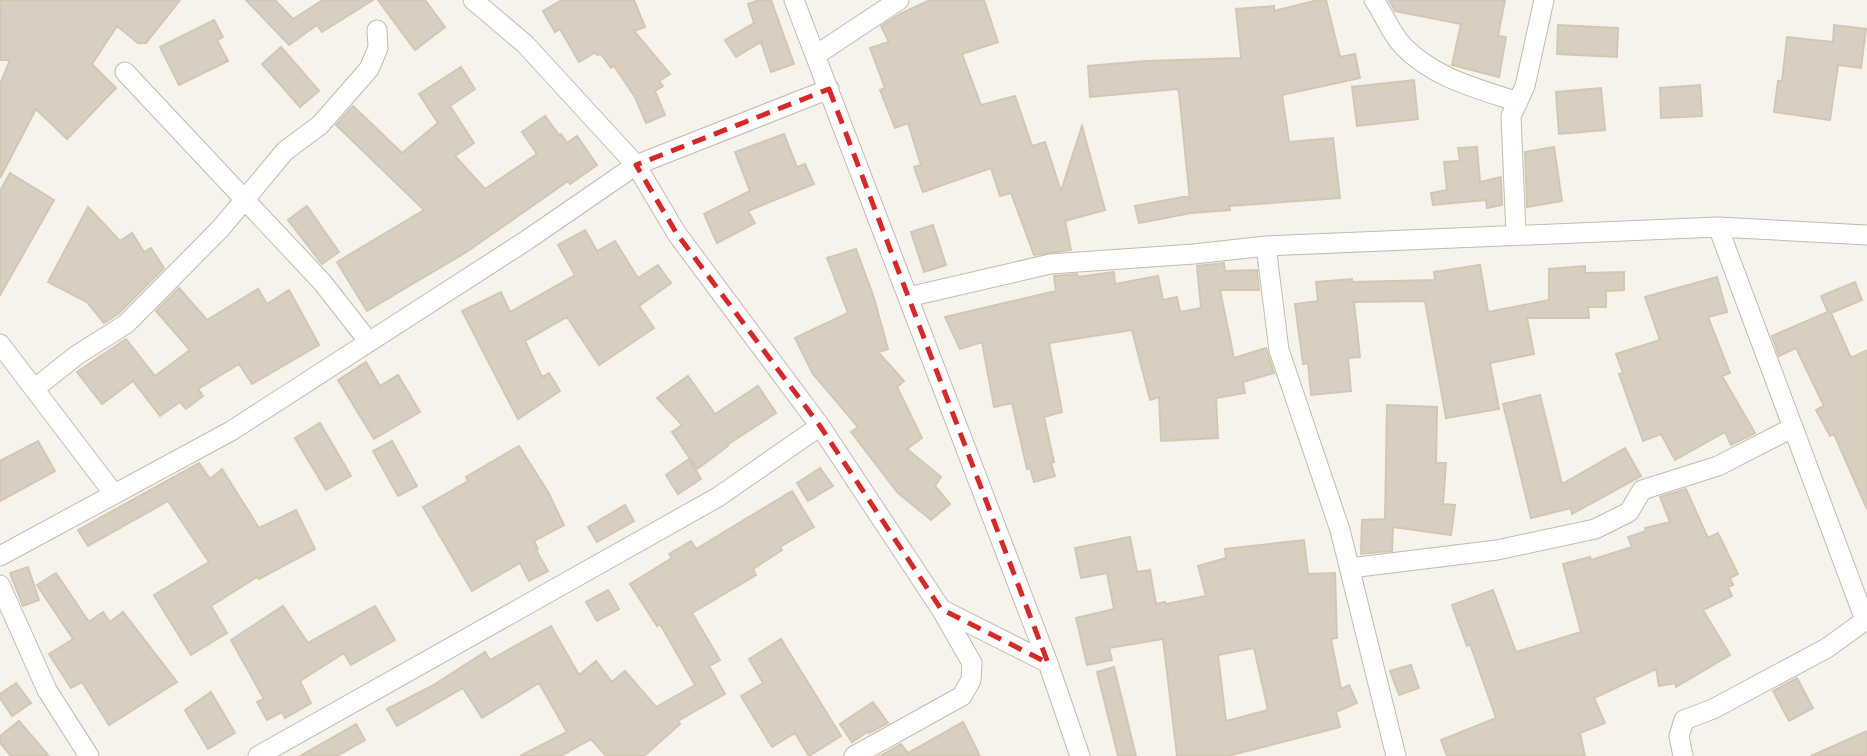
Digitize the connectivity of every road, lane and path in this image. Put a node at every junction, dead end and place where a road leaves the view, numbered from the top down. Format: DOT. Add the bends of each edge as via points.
graph roads {
  1 [pos="473,0"];
  2 [pos="794,0"];
  3 [pos="900,0"];
  4 [pos="1374,0"];
  5 [pos="1544,0"];
  6 [pos="377,30"];
  7 [pos="816,55"];
  8 [pos="125,72"];
  9 [pos="829,89"];
  10 [pos="1518,102"];
  11 [pos="636,165"];
  12 [pos="243,200"];
  13 [pos="1718,227"];
  14 [pos="1867,234"];
  15 [pos="1516,235"];
  16 [pos="1266,246"];
  17 [pos="908,297"];
  18 [pos="369,342"];
  19 [pos="0,344"];
  20 [pos="34,388"];
  21 [pos="820,426"];
  22 [pos="1792,428"];
  23 [pos="114,494"];
  24 [pos="0,556"];
  25 [pos="1350,568"];
  26 [pos="0,585"];
  27 [pos="941,609"];
  28 [pos="1866,620"];
  29 [pos="1048,663"];
  30 [pos="89,756"];
  31 [pos="258,756"];
  32 [pos="855,756"];
  33 [pos="1080,756"];
  34 [pos="1395,756"];
  35 [pos="1683,756"];
  1 -- 11 [label="street" via="525,44"];
  2 -- 7 [label="street"];
  3 -- 7 [label="street"];
  4 -- 10 [label="street" via="1401,44 1427,66 1457,82"];
  5 -- 10 [label="street"];
  6 -- 12 [label="street" via="378,48 369,69 320,125 285,151"];
  7 -- 9 [label="street"];
  8 -- 12 [label="street"];
  9 -- 11 [label="street"];
  9 -- 17 [label="street"];
  10 -- 15 [label="street" via="1511,116"];
  11 -- 18 [label="street"];
  11 -- 21 [label="street" via="677,234"];
  12 -- 18 [label="street" via="322,282"];
  12 -- 20 [label="street" via="125,324"];
  13 -- 14 [label="street"];
  13 -- 15 [label="street"];
  13 -- 22 [label="street"];
  15 -- 16 [label="street"];
  16 -- 17 [label="street" via="1050,264"];
  16 -- 25 [label="street" via="1279,351"];
  17 -- 29 [label="street"];
  18 -- 23 [label="street" via="232,431"];
  19 -- 20 [label="street"];
  20 -- 23 [label="street"];
  21 -- 27 [label="street"];
  21 -- 31 [label="street" via="718,497"];
  22 -- 25 [label="street" via="1718,466 1642,490 1629,512 1595,529 1497,550"];
  22 -- 28 [label="street"];
  23 -- 24 [label="street"];
  25 -- 34 [label="street"];
  26 -- 30 [label="street" via="47,690"];
  27 -- 29 [label="street"];
  27 -- 32 [label="street" via="972,663 971,680 962,696"];
  28 -- 35 [label="street" via="1827,648 1684,720 1679,736"];
  29 -- 33 [label="street"];
}
